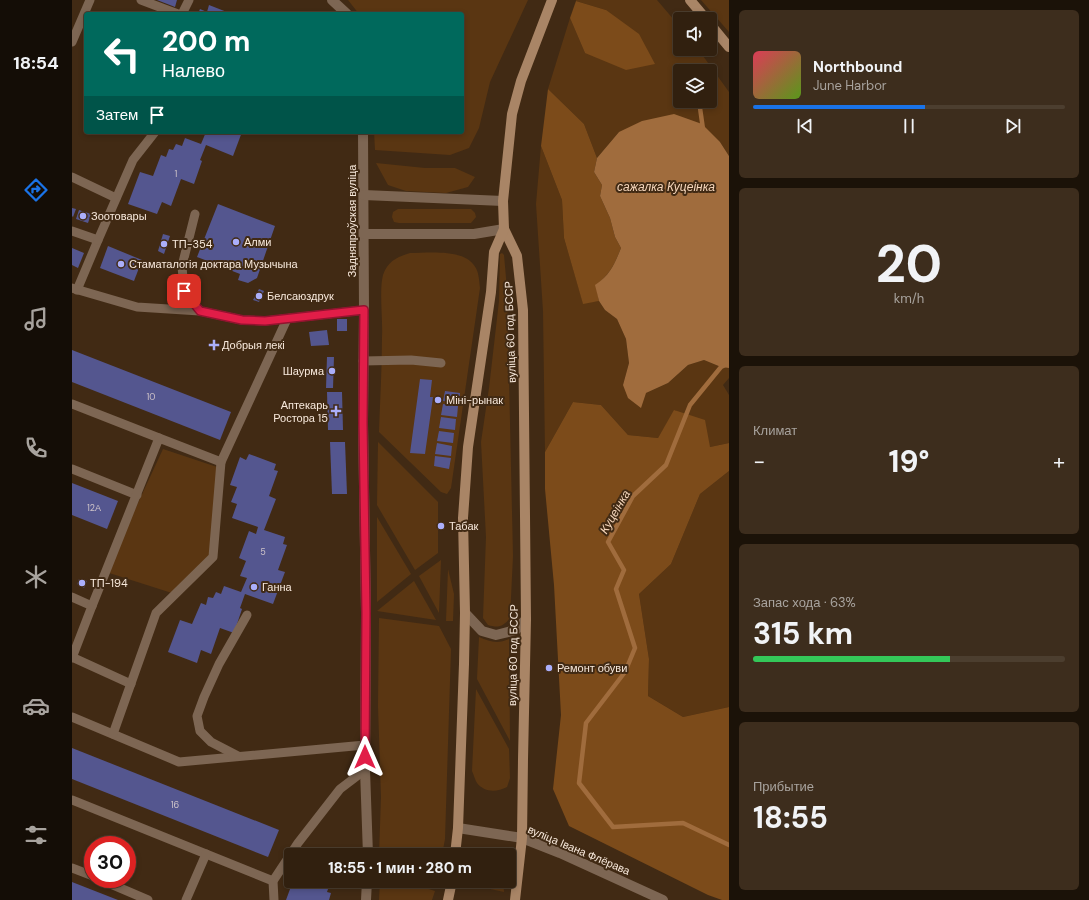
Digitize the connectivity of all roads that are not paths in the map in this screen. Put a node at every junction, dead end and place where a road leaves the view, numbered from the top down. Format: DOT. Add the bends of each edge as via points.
graph roads {
  1 [pos="90,0"];
  2 [pos="141,0"];
  3 [pos="189,0"];
  4 [pos="332,0"];
  5 [pos="552,0"];
  6 [pos="690,0"];
  7 [pos="85,12"];
  8 [pos="173,12"];
  9 [pos="183,12"];
  10 [pos="345,12"];
  11 [pos="700,12"];
  12 [pos="84,14"];
  13 [pos="717,32"];
  14 [pos="72,42"];
  15 [pos="729,47"];
  16 [pos="152,134"];
  17 [pos="363,134"];
  18 [pos="72,176"];
  19 [pos="364,195"];
  20 [pos="116,198"];
  21 [pos="503,201"];
  22 [pos="195,214"];
  23 [pos="504,229"];
  24 [pos="72,231"];
  25 [pos="364,234"];
  26 [pos="98,240"];
  27 [pos="75,289"];
  28 [pos="364,310"];
  29 [pos="200,311"];
  30 [pos="287,319"];
  31 [pos="364,361"];
  32 [pos="441,363"];
  33 [pos="72,404"];
  34 [pos="159,438"];
  35 [pos="221,462"];
  36 [pos="72,469"];
  37 [pos="137,495"];
  38 [pos="72,598"];
  39 [pos="92,606"];
  40 [pos="465,613"];
  41 [pos="247,615"];
  42 [pos="526,619"];
  43 [pos="72,658"];
  44 [pos="131,684"];
  45 [pos="72,717"];
  46 [pos="113,734"];
  47 [pos="365,745"];
  48 [pos="238,756"];
  49 [pos="365,770"];
  50 [pos="72,800"];
  51 [pos="458,828"];
  52 [pos="522,838"];
  53 [pos="368,848"];
  54 [pos="456,848"];
  55 [pos="206,854"];
  56 [pos="72,868"];
  57 [pos="84,873"];
  58 [pos="273,881"];
  59 [pos="120,888"];
  60 [pos="367,888"];
  61 [pos="451,888"];
  62 [pos="148,900"];
  63 [pos="186,900"];
  64 [pos="274,900"];
  65 [pos="366,900"];
  66 [pos="448,900"];
  67 [pos="515,900"];
  68 [pos="663,900"];
  1 -- 7 [label="lane"];
  2 -- 8 [label="lane"];
  3 -- 9 [label="lane"];
  4 -- 10 [label="street"];
  5 -- 21 [label="main road" via="521,81 512,114"];
  6 -- 11 [label="main road"];
  12 -- 14 [label="lane"];
  13 -- 15 [label="main road"];
  16 -- 20 [label="lane" via="133,160"];
  17 -- 19 [label="street, Задняпроўская вуліца"];
  18 -- 20 [label="lane"];
  19 -- 21 [label="street"];
  19 -- 25 [label="street, Задняпроўская вуліца"];
  20 -- 26 [label="lane"];
  21 -- 23 [label="main road"];
  22 -- 29 [label="lane" via="182,266 184,291"];
  23 -- 25 [label="street" via="474,234"];
  23 -- 40 [label="main road, вуліца 60 год БССР" via="494,252 491,292 468,447 463,518"];
  23 -- 42 [label="main road, вуліца 60 год БССР" via="517,256 523,310"];
  24 -- 26 [label="lane"];
  25 -- 28 [label="street, Задняпроўская вуліца"];
  26 -- 27 [label="lane"];
  27 -- 29 [label="lane" via="137,307"];
  28 -- 30 [label="lane"];
  28 -- 31 [label="street, Задняпроўская вуліца"];
  29 -- 30 [label="lane" via="242,320"];
  30 -- 35 [label="lane"];
  31 -- 32 [label="lane" via="411,360"];
  31 -- 47 [label="street, Задняпроўская вуліца"];
  33 -- 34 [label="lane"];
  34 -- 35 [label="lane"];
  34 -- 37 [label="lane"];
  35 -- 44 [label="lane" via="213,557 156,613"];
  36 -- 37 [label="lane"];
  37 -- 39 [label="lane"];
  38 -- 39 [label="lane"];
  39 -- 43 [label="lane"];
  40 -- 42 [label="street" via="482,631 496,635 516,630"];
  40 -- 51 [label="main road, вуліца 60 год БССР"];
  41 -- 48 [label="lane" via="219,664 197,716 200,731 211,742"];
  42 -- 52 [label="main road, вуліца 60 год БССР"];
  43 -- 44 [label="lane"];
  44 -- 46 [label="lane"];
  45 -- 46 [label="lane"];
  46 -- 48 [label="lane" via="179,762"];
  47 -- 48 [label="lane"];
  47 -- 49 [label="street, Задняпроўская вуліца"];
  49 -- 53 [label="street, Задняпроўская вуліца"];
  49 -- 58 [label="lane" via="340,789 298,843"];
  50 -- 55 [label="lane"];
  51 -- 52 [label="street, вуліца Івана Флёрава"];
  51 -- 54 [label="main road, вуліца 60 год БССР"];
  52 -- 67 [label="main road, вуліца 60 год БССР"];
  52 -- 68 [label="street, вуліца Івана Флёрава"];
  55 -- 58 [label="lane"];
  55 -- 63 [label="lane"];
  56 -- 57 [label="lane"];
  58 -- 64 [label="lane"];
  59 -- 62 [label="lane"];
  60 -- 65 [label="street"];
  61 -- 66 [label="main road"];
}
